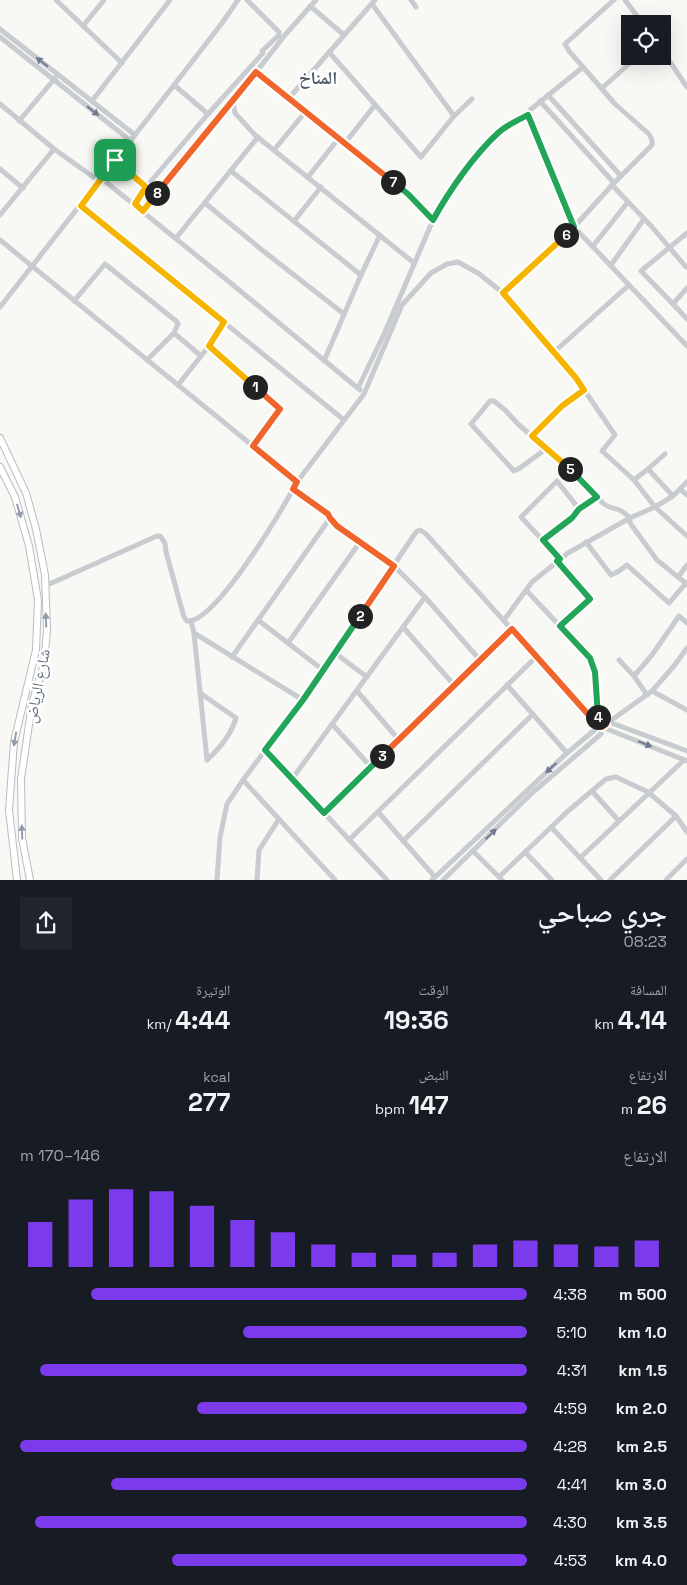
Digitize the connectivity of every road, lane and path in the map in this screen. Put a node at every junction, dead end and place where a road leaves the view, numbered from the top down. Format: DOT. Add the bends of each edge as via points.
graph roads {
  1 [pos="56,0"];
  2 [pos="104,0"];
  3 [pos="170,0"];
  4 [pos="238,0"];
  5 [pos="247,0"];
  6 [pos="316,0"];
  7 [pos="410,0"];
  8 [pos="614,0"];
  9 [pos="625,0"];
  10 [pos="373,2"];
  11 [pos="310,6"];
  12 [pos="416,7"];
  13 [pos="636,15"];
  14 [pos="83,26"];
  15 [pos="0,29"];
  16 [pos="344,36"];
  17 [pos="0,37"];
  18 [pos="329,52"];
  19 [pos="122,63"];
  20 [pos="671,63"];
  21 [pos="628,65"];
  22 [pos="583,67"];
  23 [pos="256,72"];
  24 [pos="58,74"];
  25 [pos="54,79"];
  26 [pos="174,85"];
  27 [pos="687,87"];
  28 [pos="602,88"];
  29 [pos="548,95"];
  30 [pos="289,98"];
  31 [pos="472,99"];
  32 [pos="92,101"];
  33 [pos="540,101"];
  34 [pos="233,102"];
  35 [pos="0,104"];
  36 [pos="375,105"];
  37 [pos="306,111"];
  38 [pos="208,114"];
  39 [pos="528,115"];
  40 [pos="454,116"];
  41 [pos="19,120"];
  42 [pos="135,135"];
  43 [pos="258,137"];
  44 [pos="339,138"];
  45 [pos="131,140"];
  46 [pos="344,143"];
  47 [pos="54,149"];
  48 [pos="274,150"];
  49 [pos="115,160"];
  50 [pos="0,169"];
  51 [pos="231,171"];
  52 [pos="621,176"];
  53 [pos="308,177"];
  54 [pos="100,180"];
  55 [pos="613,184"];
  56 [pos="146,187"];
  57 [pos="321,187"];
  58 [pos="23,188"];
  59 [pos="628,202"];
  60 [pos="205,203"];
  61 [pos="135,204"];
  62 [pos="81,206"];
  63 [pos="143,211"];
  64 [pos="0,215"];
  65 [pos="433,220"];
  66 [pos="644,220"];
  67 [pos="294,222"];
  68 [pos="574,227"];
  69 [pos="687,233"];
  70 [pos="380,235"];
  71 [pos="176,238"];
  72 [pos="0,240"];
  73 [pos="593,246"];
  74 [pos="669,248"];
  75 [pos="414,263"];
  76 [pos="611,265"];
  77 [pos="32,267"];
  78 [pos="686,267"];
  79 [pos="361,275"];
  80 [pos="629,285"];
  81 [pos="687,288"];
  82 [pos="503,293"];
  83 [pos="74,301"];
  84 [pos="673,304"];
  85 [pos="0,307"];
  86 [pos="344,314"];
  87 [pos="687,319"];
  88 [pos="224,322"];
  89 [pos="174,333"];
  90 [pos="209,346"];
  91 [pos="687,346"];
  92 [pos="554,352"];
  93 [pos="201,356"];
  94 [pos="147,360"];
  95 [pos="324,361"];
  96 [pos="178,386"];
  97 [pos="358,388"];
  98 [pos="584,390"];
  99 [pos="364,394"];
  100 [pos="344,420"];
  101 [pos="532,436"];
  102 [pos="0,438"];
  103 [pos="253,446"];
  104 [pos="547,448"];
  105 [pos="665,454"];
  106 [pos="0,467"];
  107 [pos="648,469"];
  108 [pos="634,480"];
  109 [pos="297,482"];
  110 [pos="687,482"];
  111 [pos="293,489"];
  112 [pos="680,489"];
  113 [pos="673,496"];
  114 [pos="687,496"];
  115 [pos="597,497"];
  116 [pos="656,507"];
  117 [pos="579,509"];
  118 [pos="330,518"];
  119 [pos="630,518"];
  120 [pos="687,536"];
  121 [pos="543,540"];
  122 [pos="360,542"];
  123 [pos="586,542"];
  124 [pos="559,560"];
  125 [pos="687,565"];
  126 [pos="394,566"];
  127 [pos="678,577"];
  128 [pos="686,584"];
  129 [pos="45,586"];
  130 [pos="526,590"];
  131 [pos="425,597"];
  132 [pos="258,620"];
  133 [pos="504,620"];
  134 [pos="191,621"];
  135 [pos="687,623"];
  136 [pos="560,626"];
  137 [pos="403,627"];
  138 [pos="512,629"];
  139 [pos="194,633"];
  140 [pos="288,643"];
  141 [pos="687,648"];
  142 [pos="334,654"];
  143 [pos="232,656"];
  144 [pos="537,656"];
  145 [pos="480,660"];
  146 [pos="619,660"];
  147 [pos="323,670"];
  148 [pos="634,676"];
  149 [pos="367,677"];
  150 [pos="454,685"];
  151 [pos="507,685"];
  152 [pos="357,691"];
  153 [pos="652,691"];
  154 [pos="200,693"];
  155 [pos="647,695"];
  156 [pos="303,700"];
  157 [pos="686,708"];
  158 [pos="533,714"];
  159 [pos="332,724"];
  160 [pos="606,724"];
  161 [pos="399,740"];
  162 [pos="265,750"];
  163 [pos="687,752"];
  164 [pos="567,753"];
  165 [pos="686,760"];
  166 [pos="371,767"];
  167 [pos="292,779"];
  168 [pos="242,780"];
  169 [pos="592,791"];
  170 [pos="648,792"];
  171 [pos="378,812"];
  172 [pos="324,813"];
  173 [pos="676,816"];
  174 [pos="278,819"];
  175 [pos="619,821"];
  176 [pos="551,827"];
  177 [pos="687,832"];
  178 [pos="349,840"];
  179 [pos="403,841"];
  180 [pos="473,851"];
  181 [pos="525,852"];
  182 [pos="580,858"];
  183 [pos="687,859"];
  184 [pos="433,878"];
  185 [pos="500,878"];
  186 [pos="383,879"];
  187 [pos="446,879"];
  188 [pos="17,880"];
  189 [pos="30,880"];
  190 [pos="217,880"];
  191 [pos="257,880"];
  192 [pos="335,880"];
  193 [pos="552,880"];
  194 [pos="601,880"];
  195 [pos="610,880"];
  196 [pos="666,880"];
  1 -- 14 [label="street"];
  2 -- 14 [label="street"];
  3 -- 19 [label="street"];
  4 -- 26 [label="street"];
  5 -- 38 [label="street" via="279,35"];
  6 -- 11 [label="street"];
  7 -- 12 [label="street"];
  8 -- 22 [label="street" via="566,44"];
  9 -- 13 [label="street"];
  10 -- 16 [label="street"];
  10 -- 40 [label="street"];
  11 -- 16 [label="street"];
  11 -- 23 [label="street"];
  14 -- 19 [label="street"];
  24 -- 15 [label="street, one-way"];
  16 -- 18 [label="street"];
  17 -- 25 [label="street"];
  18 -- 30 [label="street"];
  18 -- 36 [label="street"];
  19 -- 32 [label="street"];
  20 -- 27 [label="street"];
  21 -- 28 [label="street"];
  22 -- 28 [label="street"];
  22 -- 29 [label="street"];
  23 -- 30 [label="street"];
  23 -- 34 [label="street"];
  24 -- 25 [label="street"];
  24 -- 32 [label="street"];
  25 -- 41 [label="street"];
  25 -- 45 [label="street, one-way"];
  26 -- 38 [label="street"];
  26 -- 42 [label="street"];
  28 -- 52 [label="street" via="652,140 652,145"];
  29 -- 33 [label="street"];
  29 -- 52 [label="street"];
  30 -- 37 [label="street"];
  31 -- 40 [label="street"];
  32 -- 42 [label="street"];
  33 -- 39 [label="street"];
  33 -- 55 [label="street"];
  34 -- 43 [label="street" via="235,113"];
  34 -- 63 [label="street"];
  35 -- 41 [label="street"];
  36 -- 40 [label="street" via="421,157"];
  36 -- 46 [label="street"];
  37 -- 44 [label="street"];
  37 -- 48 [label="street"];
  38 -- 56 [label="street"];
  39 -- 65 [label="street" via="498,133 454,186"];
  39 -- 68 [label="street"];
  41 -- 47 [label="street"];
  42 -- 45 [label="street"];
  43 -- 48 [label="street"];
  43 -- 51 [label="street"];
  44 -- 46 [label="street"];
  44 -- 53 [label="street"];
  45 -- 49 [label="street"];
  46 -- 65 [label="street" via="408,194"];
  47 -- 54 [label="street"];
  47 -- 58 [label="street"];
  48 -- 53 [label="street"];
  49 -- 54 [label="street"];
  49 -- 56 [label="street"];
  50 -- 58 [label="street"];
  51 -- 60 [label="street"];
  51 -- 67 [label="street"];
  52 -- 55 [label="street"];
  53 -- 57 [label="street"];
  54 -- 61 [label="street"];
  54 -- 62 [label="street"];
  55 -- 59 [label="street"];
  55 -- 68 [label="street"];
  56 -- 61 [label="street"];
  57 -- 67 [label="street"];
  57 -- 70 [label="street"];
  58 -- 64 [label="street"];
  59 -- 66 [label="street"];
  59 -- 73 [label="street"];
  60 -- 71 [label="street"];
  60 -- 86 [label="street"];
  61 -- 63 [label="street"];
  62 -- 77 [label="street"];
  62 -- 88 [label="street"];
  63 -- 71 [label="street"];
  65 -- 75 [label="street"];
  66 -- 74 [label="street"];
  66 -- 76 [label="street"];
  67 -- 79 [label="street"];
  68 -- 73 [label="street"];
  68 -- 82 [label="street"];
  69 -- 74 [label="street"];
  70 -- 75 [label="street"];
  70 -- 79 [label="street"];
  71 -- 95 [label="street"];
  72 -- 77 [label="street"];
  73 -- 76 [label="street"];
  74 -- 78 [label="street"];
  74 -- 84 [label="street" via="641,271"];
  75 -- 97 [label="street"];
  76 -- 80 [label="street"];
  77 -- 83 [label="street"];
  77 -- 85 [label="street"];
  79 -- 86 [label="street"];
  80 -- 91 [label="street"];
  80 -- 92 [label="street"];
  81 -- 84 [label="street"];
  82 -- 92 [label="street"];
  82 -- 99 [label="street" via="458,262 446,264 431,273 402,305"];
  83 -- 89 [label="street" via="104,264 176,321"];
  83 -- 94 [label="street"];
  84 -- 87 [label="street"];
  86 -- 95 [label="street"];
  88 -- 90 [label="street"];
  88 -- 100 [label="street"];
  89 -- 93 [label="street"];
  89 -- 94 [label="street"];
  90 -- 93 [label="street"];
  90 -- 103 [label="street" via="280,409"];
  92 -- 98 [label="street"];
  93 -- 96 [label="street"];
  94 -- 96 [label="street"];
  95 -- 97 [label="street"];
  96 -- 103 [label="street"];
  97 -- 99 [label="street"];
  98 -- 101 [label="street" via="562,406"];
  98 -- 108 [label="street" via="614,435 602,451"];
  99 -- 100 [label="street"];
  100 -- 109 [label="street"];
  101 -- 104 [label="street"];
  101 -- 104 [label="street" via="494,401 490,401 471,424 514,470"];
  102 -- 129 [label="main road, شارع الرياض" via="26,493 36,529"];
  103 -- 109 [label="street"];
  104 -- 115 [label="street"];
  105 -- 107 [label="street"];
  106 -- 188 [label="main road, شارع الرياض, one-way" via="15,497 27,538 38,600 36,650 13,751 9,810"];
  107 -- 108 [label="street"];
  107 -- 113 [label="street"];
  108 -- 116 [label="street"];
  109 -- 111 [label="street"];
  110 -- 112 [label="street"];
  111 -- 118 [label="street"];
  111 -- 134 [label="street" via="224,593 205,614"];
  112 -- 113 [label="street"];
  112 -- 114 [label="street"];
  113 -- 116 [label="street"];
  115 -- 117 [label="street"];
  115 -- 119 [label="street" via="603,504"];
  116 -- 119 [label="street"];
  116 -- 120 [label="street"];
  117 -- 121 [label="street"];
  117 -- 121 [label="street" via="558,482 521,517"];
  118 -- 122 [label="street"];
  118 -- 132 [label="street"];
  119 -- 123 [label="street"];
  119 -- 127 [label="street" via="630,523 658,560"];
  121 -- 124 [label="street"];
  122 -- 126 [label="street"];
  122 -- 140 [label="street"];
  123 -- 124 [label="street"];
  123 -- 128 [label="street" via="611,575 627,565 669,603"];
  124 -- 130 [label="street"];
  124 -- 136 [label="street" via="590,599"];
  125 -- 127 [label="street"];
  126 -- 131 [label="street"];
  126 -- 133 [label="street" via="420,530"];
  126 -- 142 [label="street"];
  127 -- 128 [label="street"];
  129 -- 134 [label="street" via="160,536 165,543 184,617"];
  189 -- 129 [label="main road, شارع الرياض, one-way" via="22,838 21,779 32,704 44,664 47,630"];
  130 -- 133 [label="street"];
  130 -- 136 [label="street"];
  131 -- 137 [label="street"];
  131 -- 145 [label="street"];
  132 -- 140 [label="street"];
  132 -- 143 [label="street"];
  133 -- 138 [label="street"];
  134 -- 139 [label="street"];
  135 -- 148 [label="street" via="679,616"];
  136 -- 160 [label="street" via="590,658 595,672 598,717"];
  137 -- 149 [label="street"];
  137 -- 150 [label="street"];
  138 -- 144 [label="street"];
  138 -- 145 [label="street"];
  139 -- 143 [label="street"];
  139 -- 154 [label="street"];
  140 -- 147 [label="street"];
  141 -- 153 [label="street"];
  142 -- 147 [label="street"];
  142 -- 149 [label="street"];
  143 -- 156 [label="street"];
  144 -- 151 [label="street"];
  144 -- 160 [label="street" via="594,721"];
  145 -- 150 [label="street"];
  146 -- 148 [label="street"];
  147 -- 156 [label="street"];
  148 -- 155 [label="street"];
  149 -- 152 [label="street"];
  150 -- 161 [label="street"];
  151 -- 158 [label="street"];
  151 -- 171 [label="street"];
  152 -- 159 [label="street"];
  152 -- 161 [label="street"];
  153 -- 155 [label="street"];
  153 -- 157 [label="street"];
  154 -- 154 [label="street" via="206,750 207,760 219,749 236,718"];
  155 -- 160 [label="street"];
  156 -- 162 [label="street"];
  158 -- 164 [label="street"];
  158 -- 179 [label="street"];
  159 -- 166 [label="street"];
  159 -- 167 [label="street"];
  160 -- 163 [label="street"];
  160 -- 164 [label="street"];
  160 -- 165 [label="street, one-way"];
  180 -- 160 [label="street, one-way" via="532,793 602,734"];
  161 -- 166 [label="street"];
  162 -- 167 [label="street"];
  162 -- 168 [label="street"];
  164 -- 184 [label="street, one-way"];
  165 -- 170 [label="street"];
  166 -- 172 [label="street"];
  167 -- 172 [label="street"];
  168 -- 174 [label="street"];
  168 -- 190 [label="street" via="226,804"];
  169 -- 170 [label="street" via="616,777"];
  169 -- 175 [label="street"];
  169 -- 176 [label="street"];
  170 -- 173 [label="street"];
  170 -- 175 [label="street"];
  171 -- 178 [label="street"];
  171 -- 179 [label="street"];
  172 -- 178 [label="street"];
  173 -- 177 [label="street"];
  173 -- 195 [label="street"];
  174 -- 191 [label="street" via="259,850"];
  174 -- 192 [label="street"];
  175 -- 182 [label="street"];
  176 -- 181 [label="street"];
  176 -- 182 [label="street"];
  178 -- 186 [label="street"];
  179 -- 184 [label="street"];
  180 -- 185 [label="street"];
  180 -- 187 [label="street"];
  181 -- 185 [label="street"];
  181 -- 193 [label="street"];
  182 -- 194 [label="street"];
  183 -- 196 [label="street"];
}
